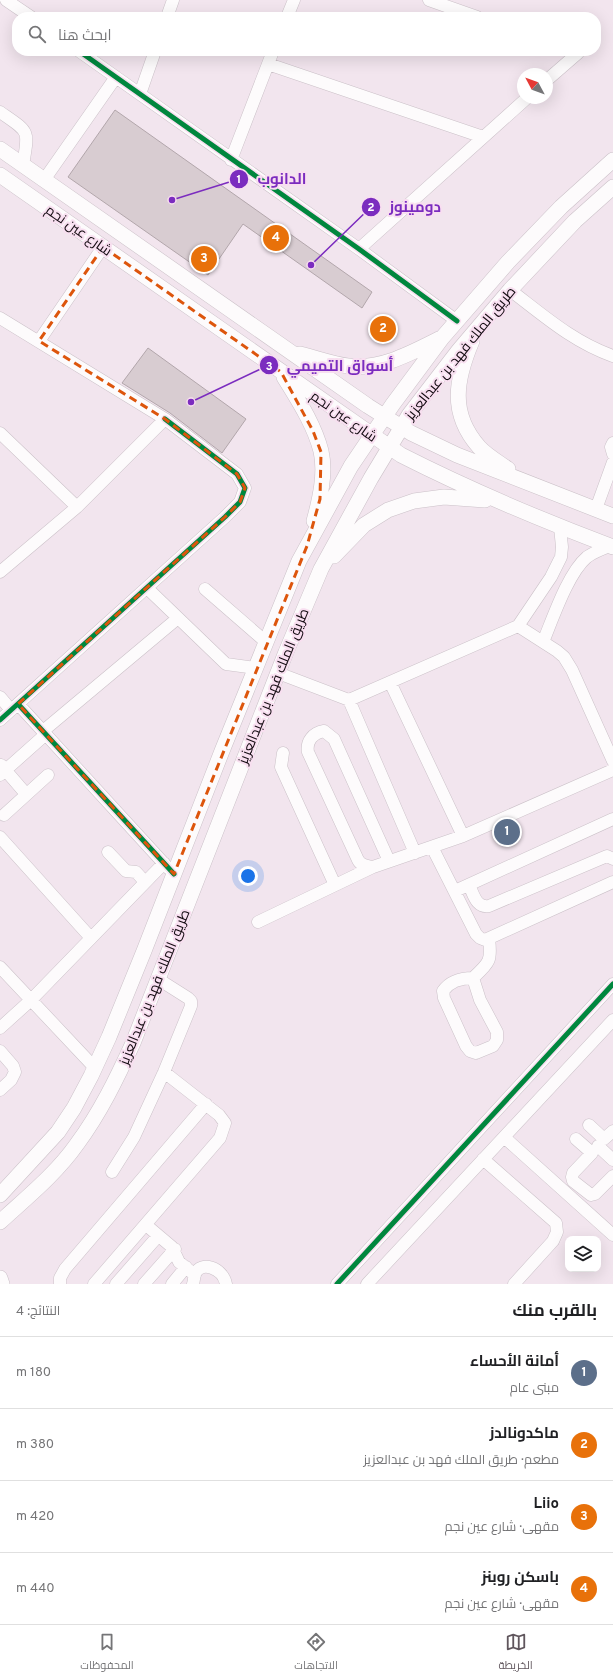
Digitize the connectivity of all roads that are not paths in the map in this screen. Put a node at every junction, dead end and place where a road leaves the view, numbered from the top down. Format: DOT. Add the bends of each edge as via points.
graph roads {
  1 [pos="6,0"];
  2 [pos="173,0"];
  3 [pos="294,0"];
  4 [pos="429,0"];
  5 [pos="26,9"];
  6 [pos="169,12"];
  7 [pos="289,12"];
  8 [pos="463,12"];
  9 [pos="86,56"];
  10 [pos="153,56"];
  11 [pos="271,56"];
  12 [pos="575,56"];
  13 [pos="268,64"];
  14 [pos="553,75"];
  15 [pos="116,77"];
  16 [pos="140,94"];
  17 [pos="520,104"];
  18 [pos="0,112"];
  19 [pos="483,137"];
  20 [pos="0,149"];
  21 [pos="231,160"];
  22 [pos="613,160"];
  23 [pos="23,165"];
  24 [pos="0,175"];
  25 [pos="44,180"];
  26 [pos="613,187"];
  27 [pos="103,247"];
  28 [pos="359,249"];
  29 [pos="510,290"];
  30 [pos="0,318"];
  31 [pos="457,321"];
  32 [pos="477,329"];
  33 [pos="442,338"];
  34 [pos="39,341"];
  35 [pos="290,352"];
  36 [pos="613,356"];
  37 [pos="281,372"];
  38 [pos="384,416"];
  39 [pos="165,419"];
  40 [pos="401,427"];
  41 [pos="0,433"];
  42 [pos="372,435"];
  43 [pos="613,443"];
  44 [pos="389,447"];
  45 [pos="613,454"];
  46 [pos="613,462"];
  47 [pos="523,481"];
  48 [pos="502,502"];
  49 [pos="77,507"];
  50 [pos="596,509"];
  51 [pos="613,516"];
  52 [pos="560,528"];
  53 [pos="307,546"];
  54 [pos="611,546"];
  55 [pos="321,569"];
  56 [pos="0,572"];
  57 [pos="147,588"];
  58 [pos="205,589"];
  59 [pos="178,618"];
  60 [pos="518,626"];
  61 [pos="266,642"];
  62 [pos="543,642"];
  63 [pos="256,668"];
  64 [pos="278,672"];
  65 [pos="390,682"];
  66 [pos="0,697"];
  67 [pos="349,700"];
  68 [pos="15,707"];
  69 [pos="0,720"];
  70 [pos="44,732"];
  71 [pos="283,753"];
  72 [pos="613,761"];
  73 [pos="2,770"];
  74 [pos="613,770"];
  75 [pos="48,776"];
  76 [pos="26,794"];
  77 [pos="4,815"];
  78 [pos="612,822"];
  79 [pos="463,836"];
  80 [pos="0,838"];
  81 [pos="432,847"];
  82 [pos="108,852"];
  83 [pos="415,852"];
  84 [pos="613,859"];
  85 [pos="389,861"];
  86 [pos="164,863"];
  87 [pos="373,867"];
  88 [pos="174,874"];
  89 [pos="145,882"];
  90 [pos="613,882"];
  91 [pos="335,885"];
  92 [pos="469,885"];
  93 [pos="455,892"];
  94 [pos="258,922"];
  95 [pos="91,938"];
  96 [pos="489,939"];
  97 [pos="0,967"];
  98 [pos="473,978"];
  99 [pos="158,979"];
  100 [pos="613,984"];
  101 [pos="31,1000"];
  102 [pos="613,1020"];
  103 [pos="0,1028"];
  104 [pos="0,1051"];
  105 [pos="95,1068"];
  106 [pos="164,1072"];
  107 [pos="0,1090"];
  108 [pos="206,1104"];
  109 [pos="589,1125"];
  110 [pos="504,1137"];
  111 [pos="576,1139"];
  112 [pos="602,1142"];
  113 [pos="483,1159"];
  114 [pos="613,1160"];
  115 [pos="112,1172"];
  116 [pos="613,1176"];
  117 [pos="0,1194"];
  118 [pos="0,1222"];
  119 [pos="146,1225"];
  120 [pos="613,1235"];
  121 [pos="158,1236"];
  122 [pos="174,1249"];
  123 [pos="104,1272"];
  124 [pos="191,1275"];
  125 [pos="0,1278"];
  126 [pos="117,1283"];
  127 [pos="2,1284"];
  128 [pos="60,1284"];
  129 [pos="94,1284"];
  130 [pos="144,1284"];
  131 [pos="172,1284"];
  132 [pos="226,1284"];
  133 [pos="337,1284"];
  134 [pos="367,1284"];
  135 [pos="514,1284"];
  1 -- 5 [label="street"];
  2 -- 6 [label="street"];
  3 -- 7 [label="street"];
  4 -- 8 [label="street"];
  9 -- 15 [label="street"];
  10 -- 16 [label="street"];
  11 -- 13 [label="street"];
  12 -- 14 [label="street"];
  13 -- 19 [label="street"];
  13 -- 21 [label="street"];
  15 -- 16 [label="street"];
  15 -- 25 [label="street"];
  16 -- 21 [label="street"];
  17 -- 19 [label="street"];
  18 -- 23 [label="street" via="24,131 28,138"];
  19 -- 28 [label="street"];
  20 -- 23 [label="main road, شارع عين نجم"];
  21 -- 28 [label="street"];
  22 -- 31 [label="main road, طريق الملك فهد بن عبدالعزيز" via="561,207 513,256"];
  23 -- 25 [label="main road, شارع عين نجم"];
  24 -- 27 [label="main road, شارع عين نجم"];
  25 -- 35 [label="main road, شارع عين نجم"];
  26 -- 29 [label="main road, طريق الملك فهد بن عبدالعزيز" via="575,221"];
  27 -- 34 [label="street"];
  27 -- 37 [label="main road, شارع عين نجم"];
  28 -- 31 [label="street"];
  29 -- 32 [label="main road, طريق الملك فهد بن عبدالعزيز"];
  29 -- 36 [label="street" via="571,336"];
  30 -- 34 [label="street"];
  31 -- 33 [label="main road, طريق الملك فهد بن عبدالعزيز"];
  32 -- 40 [label="main road, طريق الملك فهد بن عبدالعزيز"];
  32 -- 47 [label="main road" via="459,377 458,398 461,416 479,448"];
  33 -- 35 [label="main road" via="397,359 374,365 349,366"];
  33 -- 38 [label="main road, طريق الملك فهد بن عبدالعزيز"];
  34 -- 39 [label="street"];
  35 -- 38 [label="main road, شارع عين نجم"];
  37 -- 42 [label="main road, شارع عين نجم"];
  37 -- 53 [label="main road" via="303,408 321,452 320,499"];
  38 -- 40 [label="main road, شارع عين نجم"];
  38 -- 42 [label="main road, طريق الملك فهد بن عبدالعزيز"];
  39 -- 49 [label="street"];
  39 -- 57 [label="street" via="237,474 245,488 240,502"];
  40 -- 44 [label="main road, طريق الملك فهد بن عبدالعزيز"];
  40 -- 47 [label="main road, شارع عين نجم" via="457,455"];
  41 -- 49 [label="street"];
  42 -- 44 [label="main road, شارع عين نجم"];
  42 -- 53 [label="main road, طريق الملك فهد بن عبدالعزيز" via="351,466"];
  43 -- 45 [label="street"];
  44 -- 48 [label="main road, شارع عين نجم" via="443,476"];
  44 -- 55 [label="main road, طريق الملك فهد بن عبدالعزيز"];
  46 -- 50 [label="street"];
  47 -- 50 [label="main road, شارع عين نجم"];
  48 -- 52 [label="main road, شارع عين نجم"];
  48 -- 55 [label="main road" via="444,496 414,501 388,510 364,525"];
  49 -- 56 [label="street"];
  50 -- 51 [label="main road, شارع عين نجم"];
  52 -- 54 [label="main road, شارع عين نجم"];
  52 -- 60 [label="street" via="561,557 551,577"];
  53 -- 61 [label="main road, طريق الملك فهد بن عبدالعزيز"];
  54 -- 62 [label="street" via="592,554 579,566"];
  55 -- 64 [label="main road, طريق الملك فهد بن عبدالعزيز"];
  57 -- 59 [label="street"];
  57 -- 68 [label="street"];
  58 -- 61 [label="street"];
  59 -- 63 [label="street" via="226,664"];
  59 -- 70 [label="street"];
  60 -- 62 [label="street"];
  60 -- 65 [label="street"];
  61 -- 63 [label="main road, طريق الملك فهد بن عبدالعزيز"];
  62 -- 72 [label="street" via="564,657"];
  63 -- 88 [label="main road, طريق الملك فهد بن عبدالعزيز"];
  64 -- 67 [label="street"];
  64 -- 99 [label="main road, طريق الملك فهد بن عبدالعزيز"];
  65 -- 67 [label="street"];
  65 -- 79 [label="street"];
  66 -- 68 [label="street"];
  67 -- 83 [label="street"];
  68 -- 69 [label="street"];
  68 -- 70 [label="street"];
  70 -- 73 [label="street"];
  70 -- 86 [label="street"];
  71 -- 91 [label="street" via="282,768"];
  73 -- 76 [label="street"];
  74 -- 79 [label="street"];
  75 -- 76 [label="street"];
  76 -- 77 [label="street"];
  78 -- 92 [label="street"];
  79 -- 81 [label="street"];
  80 -- 95 [label="street"];
  81 -- 83 [label="street"];
  81 -- 93 [label="street"];
  82 -- 89 [label="street" via="126,870 136,872"];
  83 -- 85 [label="street"];
  84 -- 92 [label="street" via="608,856 489,906 483,907 478,904"];
  85 -- 87 [label="street"];
  85 -- 87 [label="street" via="334,739 321,731 310,740 308,752 360,864"];
  86 -- 88 [label="street"];
  86 -- 89 [label="street"];
  87 -- 91 [label="street"];
  88 -- 105 [label="main road, طريق الملك فهد بن عبدالعزيز"];
  89 -- 95 [label="street"];
  90 -- 96 [label="street"];
  91 -- 94 [label="street"];
  92 -- 93 [label="street"];
  93 -- 96 [label="street" via="476,934 485,940"];
  95 -- 101 [label="street"];
  96 -- 98 [label="street" via="491,954 487,965"];
  97 -- 101 [label="street"];
  98 -- 98 [label="street" via="463,978 443,990 444,998 466,1046 476,1053 493,1046 497,1040"];
  99 -- 106 [label="street" via="188,998 191,1006"];
  99 -- 118 [label="main road, طريق الملك فهد بن عبدالعزيز" via="134,1043 94,1119 77,1145 53,1172"];
  100 -- 133 [label="street"];
  101 -- 103 [label="street"];
  101 -- 105 [label="street"];
  102 -- 110 [label="street"];
  104 -- 107 [label="street" via="15,1072 11,1080"];
  105 -- 117 [label="main road, طريق الملك فهد بن عبدالعزيز" via="58,1132"];
  106 -- 108 [label="street"];
  106 -- 115 [label="street" via="134,1137"];
  108 -- 119 [label="street" via="220,1115 225,1123 220,1138"];
  108 -- 128 [label="street" via="65,1269"];
  109 -- 112 [label="street"];
  110 -- 113 [label="street"];
  110 -- 120 [label="street"];
  111 -- 112 [label="street"];
  112 -- 114 [label="street"];
  112 -- 116 [label="street" via="573,1173 573,1181 592,1195"];
  113 -- 134 [label="street"];
  113 -- 135 [label="street" via="556,1223 557,1232 553,1241"];
  119 -- 121 [label="street"];
  119 -- 123 [label="street"];
  121 -- 122 [label="street"];
  121 -- 126 [label="street"];
  122 -- 124 [label="street" via="178,1260"];
  122 -- 130 [label="street"];
  123 -- 126 [label="street"];
  123 -- 129 [label="street"];
  124 -- 131 [label="street"];
  124 -- 132 [label="street" via="203,1269 215,1268 225,1277"];
  125 -- 127 [label="main road"];
}
